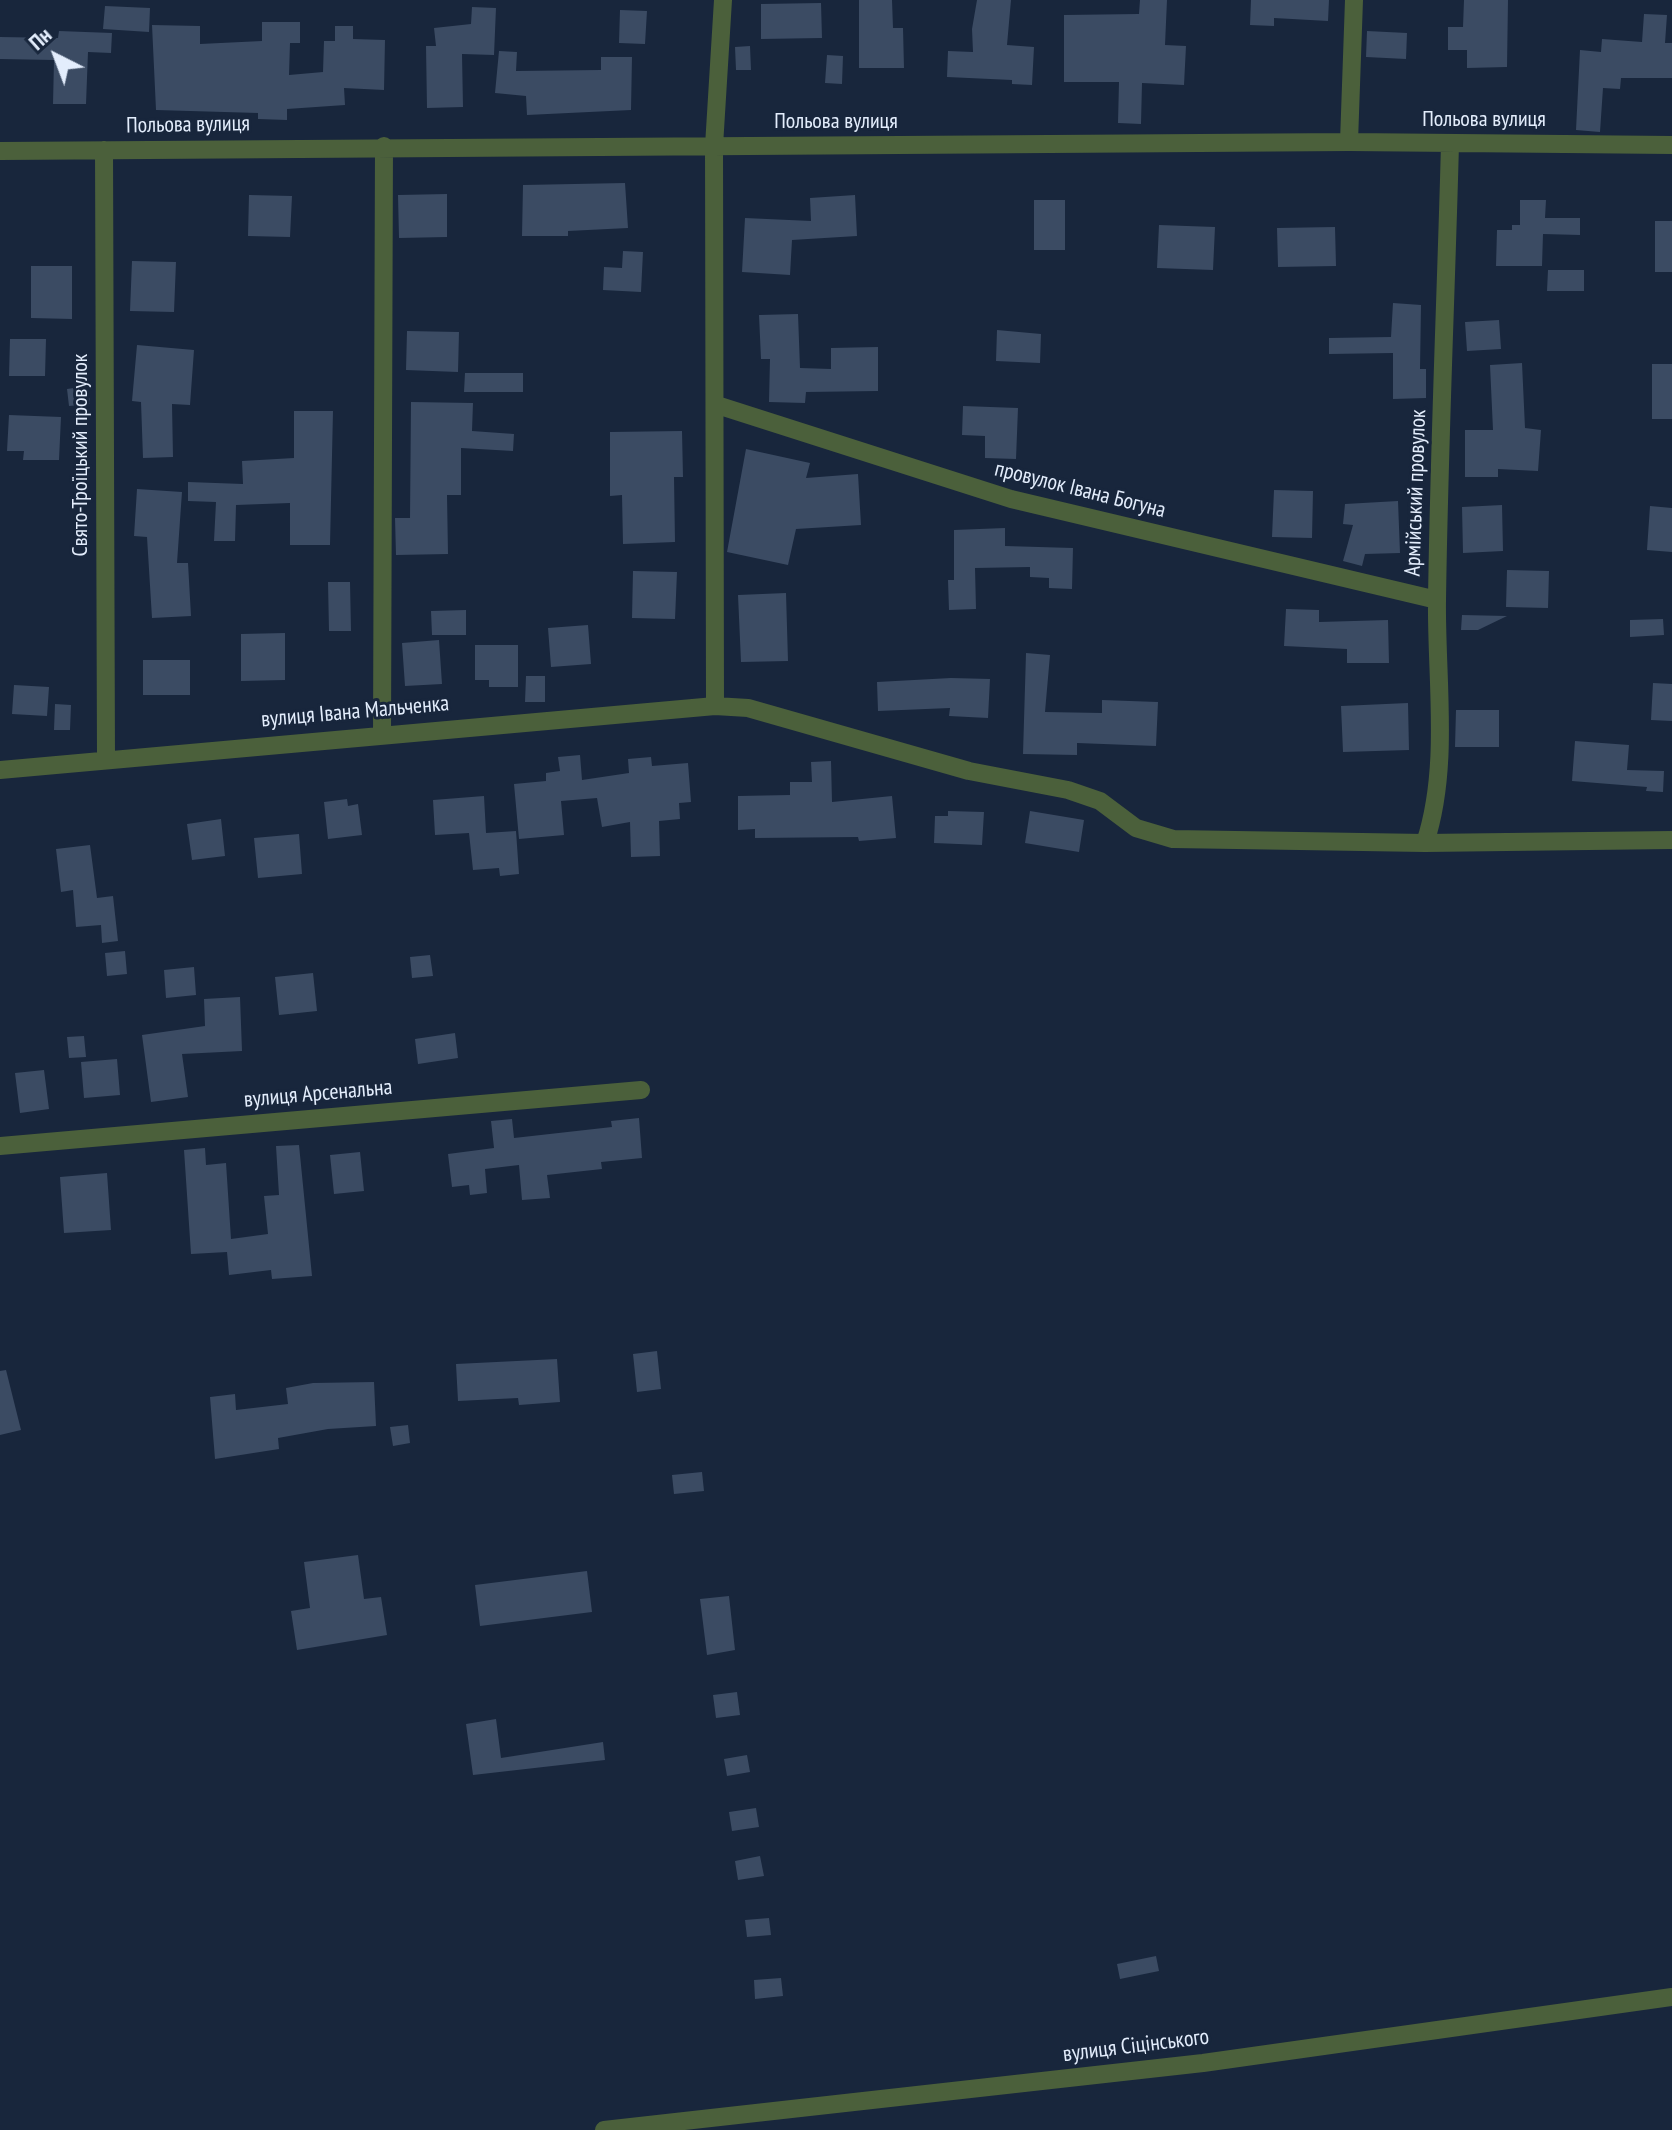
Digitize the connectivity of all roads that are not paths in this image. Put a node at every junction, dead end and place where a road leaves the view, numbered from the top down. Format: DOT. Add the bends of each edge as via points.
graph roads {
  1 [pos="723,0"];
  2 [pos="1354,0"];
  3 [pos="1349,142"];
  4 [pos="1450,144"];
  5 [pos="1672,145"];
  6 [pos="384,146"];
  7 [pos="714,146"];
  8 [pos="104,150"];
  9 [pos="0,151"];
  10 [pos="717,405"];
  11 [pos="1437,600"];
  12 [pos="715,706"];
  13 [pos="382,734"];
  14 [pos="106,759"];
  15 [pos="0,770"];
  16 [pos="1672,840"];
  17 [pos="1425,843"];
  18 [pos="641,1090"];
  19 [pos="0,1146"];
  20 [pos="1672,1997"];
  21 [pos="604,2130"];
  1 -- 7 [label="street"];
  2 -- 3 [label="street"];
  3 -- 4 [label="street, Польова вулиця"];
  3 -- 7 [label="street, Польова вулиця"];
  4 -- 5 [label="street, Польова вулиця"];
  4 -- 11 [label="street, Армійський провулок"];
  6 -- 7 [label="street, Польова вулиця"];
  6 -- 8 [label="street, Польова вулиця"];
  6 -- 13 [label="street"];
  7 -- 10 [label="street"];
  8 -- 9 [label="street, Польова вулиця"];
  8 -- 14 [label="street, Свято-Троїцький провулок"];
  10 -- 11 [label="street, провулок Івана Богуна" via="1011,499"];
  10 -- 12 [label="street"];
  11 -- 17 [label="street, Армійський провулок" via="1436,795"];
  12 -- 13 [label="street, вулиця Івана Мальченка"];
  12 -- 17 [label="street, вулиця Івана Мальченка" via="748,708 969,771 1068,790 1100,801 1136,828 1173,839"];
  13 -- 14 [label="street, вулиця Івана Мальченка"];
  14 -- 15 [label="street, вулиця Івана Мальченка"];
  16 -- 17 [label="street, вулиця Івана Мальченка"];
  18 -- 19 [label="street, вулиця Арсенальна"];
  20 -- 21 [label="street, вулиця Сіцінського" via="1203,2063"];
}
